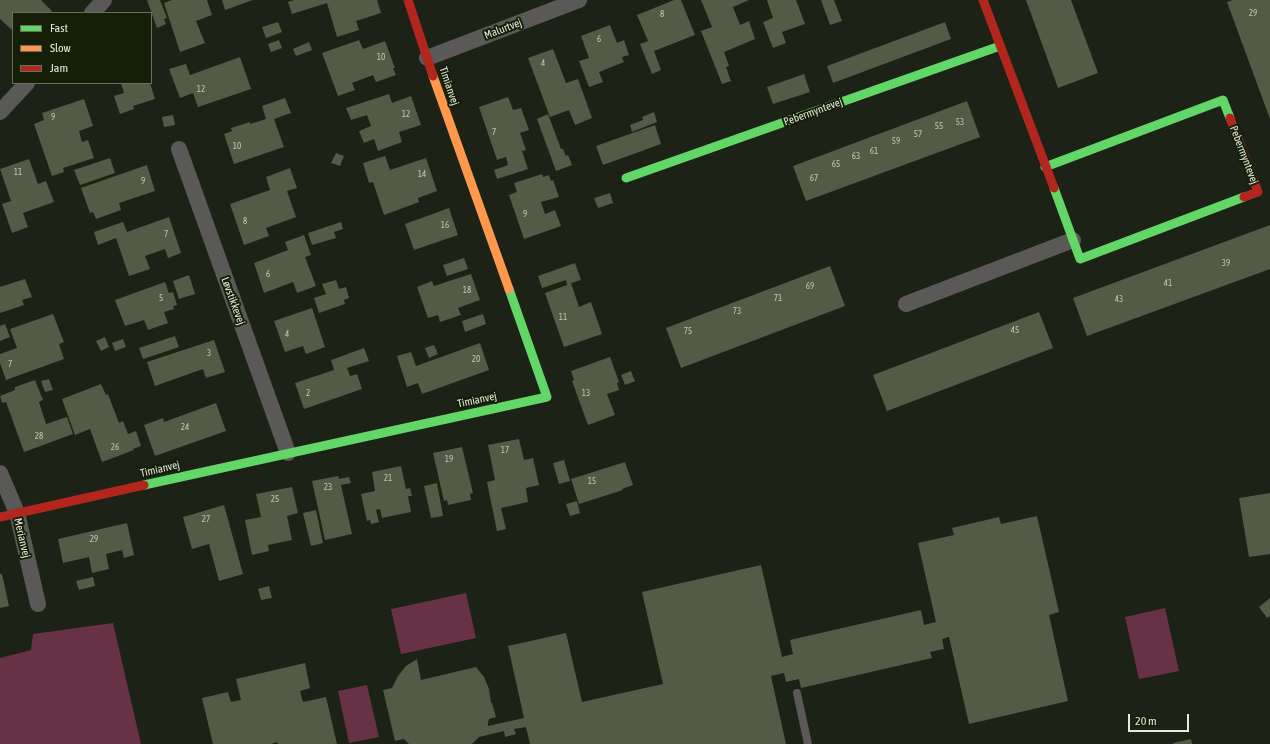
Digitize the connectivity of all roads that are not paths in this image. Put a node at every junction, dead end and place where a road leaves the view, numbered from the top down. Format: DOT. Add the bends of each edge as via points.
graph roads {
  1 [pos="104,0"];
  2 [pos="408,0"];
  3 [pos="578,0"];
  4 [pos="983,0"];
  5 [pos="93,12"];
  6 [pos="1000,46"];
  7 [pos="427,58"];
  8 [pos="26,84"];
  9 [pos="0,112"];
  10 [pos="179,149"];
  11 [pos="1045,167"];
  12 [pos="626,178"];
  13 [pos="1074,240"];
  14 [pos="906,304"];
  15 [pos="288,453"];
  16 [pos="0,474"];
  17 [pos="17,513"];
  18 [pos="0,517"];
  19 [pos="38,604"];
  20 [pos="797,693"];
  21 [pos="808,744"];
  1 -- 5 [label="street"];
  2 -- 7 [label="street, Timianvej"];
  3 -- 7 [label="street, Malurtvej"];
  4 -- 6 [label="street, Pebermyntevej"];
  6 -- 11 [label="street, Pebermyntevej"];
  6 -- 12 [label="street, Pebermyntevej"];
  7 -- 15 [label="street, Timianvej" via="547,397"];
  8 -- 9 [label="street"];
  10 -- 15 [label="street, Løvstikkevej"];
  11 -- 13 [label="street, Pebermyntevej"];
  11 -- 13 [label="street, Pebermyntevej" via="1223,100 1258,192 1080,259"];
  13 -- 14 [label="street"];
  15 -- 17 [label="street, Timianvej"];
  16 -- 17 [label="street, Merianvej"];
  17 -- 18 [label="street, Timianvej"];
  17 -- 19 [label="street, Merianvej"];
  20 -- 21 [label="lane"];
}
